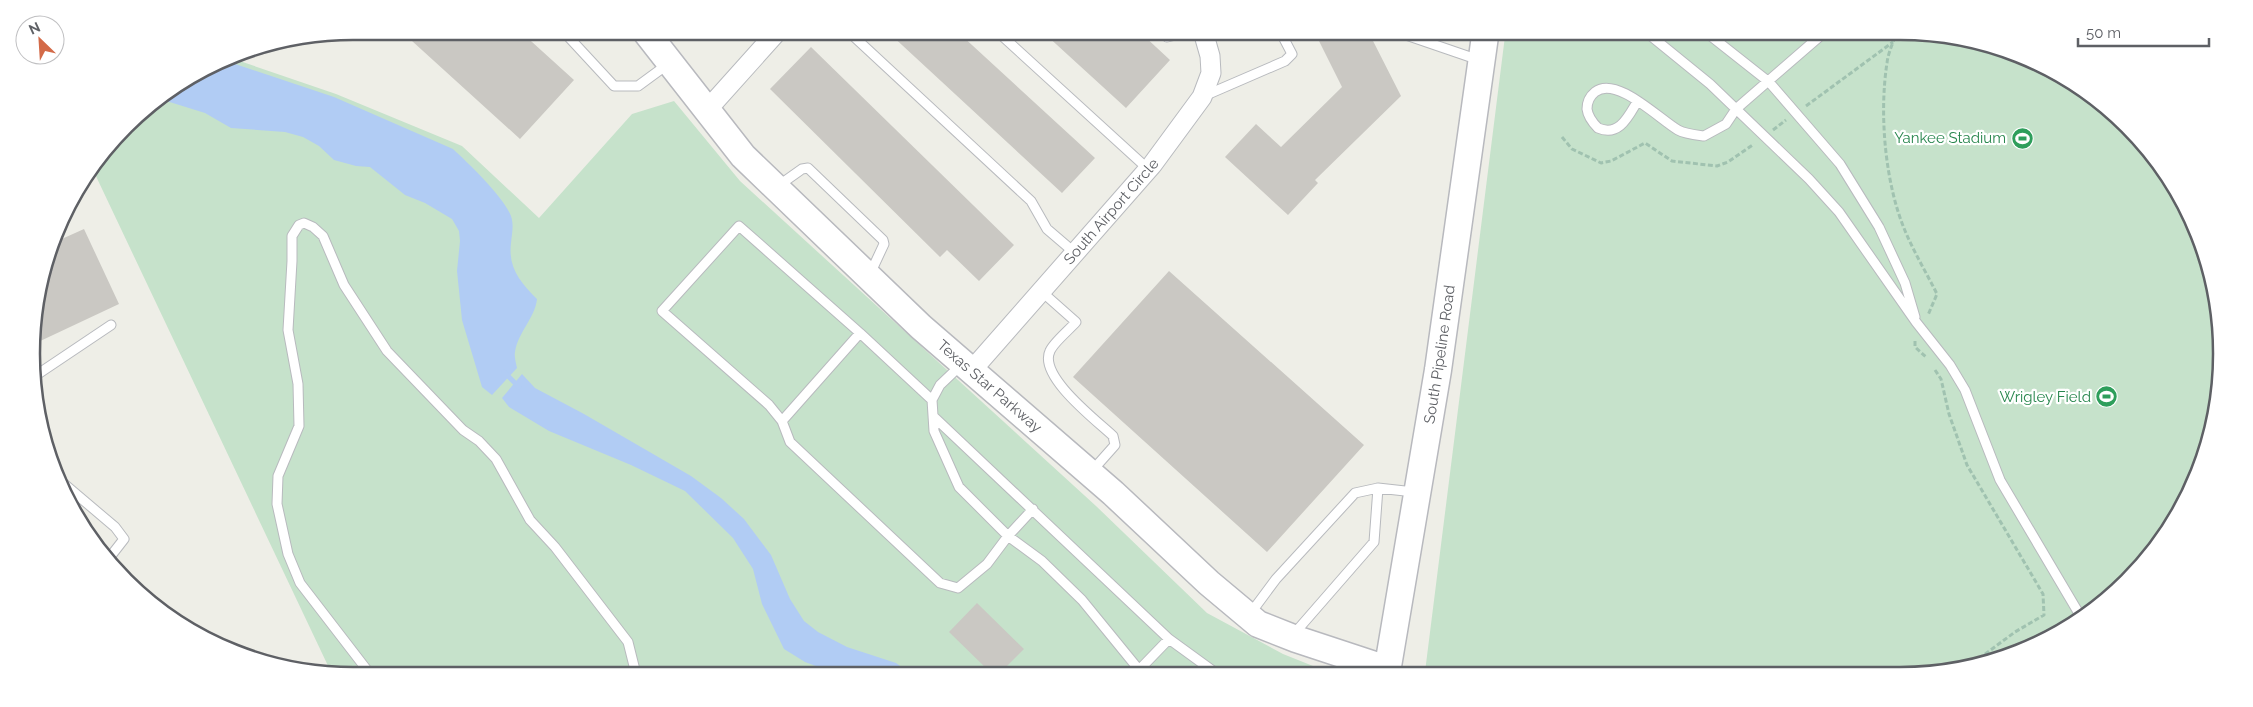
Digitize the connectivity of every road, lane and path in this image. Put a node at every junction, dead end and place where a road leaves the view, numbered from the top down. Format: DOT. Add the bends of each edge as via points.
graph roads {
  1 [pos="571,40"];
  2 [pos="652,40"];
  3 [pos="770,40"];
  4 [pos="858,40"];
  5 [pos="1007,40"];
  6 [pos="1206,40"];
  7 [pos="1285,40"];
  8 [pos="1436,40"];
  9 [pos="1656,40"];
  10 [pos="1717,40"];
  11 [pos="1816,40"];
  12 [pos="1483,48"];
  13 [pos="669,62"];
  14 [pos="1769,82"];
  15 [pos="1202,96"];
  16 [pos="1638,102"];
  17 [pos="1736,109"];
  18 [pos="707,110"];
  19 [pos="1148,169"];
  20 [pos="776,188"];
  21 [pos="1075,253"];
  22 [pos="869,276"];
  23 [pos="1041,291"];
  24 [pos="1916,322"];
  25 [pos="111,325"];
  26 [pos="860,333"];
  27 [pos="968,367"];
  28 [pos="41,372"];
  29 [pos="932,400"];
  30 [pos="933,416"];
  31 [pos="782,421"];
  32 [pos="1090,474"];
  33 [pos="1378,488"];
  34 [pos="71,490"];
  35 [pos="1417,492"];
  36 [pos="1033,509"];
  37 [pos="1008,536"];
  38 [pos="113,554"];
  39 [pos="2078,611"];
  40 [pos="1249,616"];
  41 [pos="1291,637"];
  42 [pos="1169,639"];
  43 [pos="365,667"];
  44 [pos="634,667"];
  45 [pos="1136,667"];
  46 [pos="1143,667"];
  47 [pos="1206,667"];
  48 [pos="1378,667"];
  49 [pos="1388,667"];
  1 -- 13 [label="lane" via="614,86 638,86"];
  2 -- 13 [label="street, Texas Star Parkway"];
  3 -- 18 [label="street"];
  4 -- 21 [label="lane" via="1031,201 1047,229"];
  5 -- 19 [label="lane"];
  6 -- 15 [label="street, South Airport Circle" via="1211,73"];
  7 -- 15 [label="lane" via="1292,54 1286,61"];
  8 -- 12 [label="lane"];
  9 -- 17 [label="lane"];
  10 -- 14 [label="lane"];
  11 -- 14 [label="lane"];
  12 -- 35 [label="street, South Pipeline Road" via="1438,370"];
  13 -- 18 [label="street, Texas Star Parkway"];
  14 -- 17 [label="lane"];
  14 -- 24 [label="lane" via="1840,164 1861,196 1906,283"];
  15 -- 19 [label="street, South Airport Circle"];
  16 -- 16 [label="lane" via="1621,126 1610,131 1598,128 1588,113 1588,101 1601,88 1615,88"];
  16 -- 17 [label="lane" via="1679,131 1704,136 1726,124"];
  17 -- 24 [label="lane" via="1839,212"];
  18 -- 20 [label="street, Texas Star Parkway" via="743,156"];
  19 -- 21 [label="street, South Airport Circle"];
  20 -- 22 [label="street, Texas Star Parkway"];
  20 -- 22 [label="lane" via="808,168 882,240 884,244"];
  21 -- 23 [label="street, South Airport Circle"];
  22 -- 27 [label="street, Texas Star Parkway"];
  23 -- 27 [label="street, South Airport Circle"];
  23 -- 32 [label="lane" via="1076,322 1050,351 1048,366 1055,381 1113,436 1115,445"];
  24 -- 39 [label="lane" via="1965,390 2000,480"];
  25 -- 28 [label="lane"];
  26 -- 29 [label="lane"];
  26 -- 31 [label="lane"];
  26 -- 31 [label="lane" via="739,226 662,311 769,405"];
  27 -- 29 [label="lane" via="940,385"];
  27 -- 32 [label="street, Texas Star Parkway"];
  29 -- 30 [label="lane"];
  30 -- 36 [label="lane"];
  30 -- 37 [label="lane" via="934,431 959,487"];
  31 -- 37 [label="lane" via="790,442 940,583 958,588 987,564"];
  32 -- 40 [label="street, Texas Star Parkway"];
  33 -- 35 [label="lane"];
  33 -- 40 [label="lane" via="1355,493 1276,580"];
  33 -- 41 [label="lane" via="1374,542"];
  34 -- 38 [label="lane" via="115,527 124,539"];
  35 -- 49 [label="street, South Pipeline Road"];
  36 -- 37 [label="lane"];
  36 -- 42 [label="lane"];
  37 -- 45 [label="lane" via="1042,561 1082,600"];
  40 -- 41 [label="street, Texas Star Parkway" via="1258,624"];
  41 -- 48 [label="street, Texas Star Parkway"];
  42 -- 46 [label="lane"];
  42 -- 47 [label="lane"];
  43 -- 44 [label="lane" via="300,583 288,554 277,504 278,476 299,426 298,384 288,330 292,236 304,223 323,236 344,285 387,351 463,430 496,459 530,520 628,642"];
}
